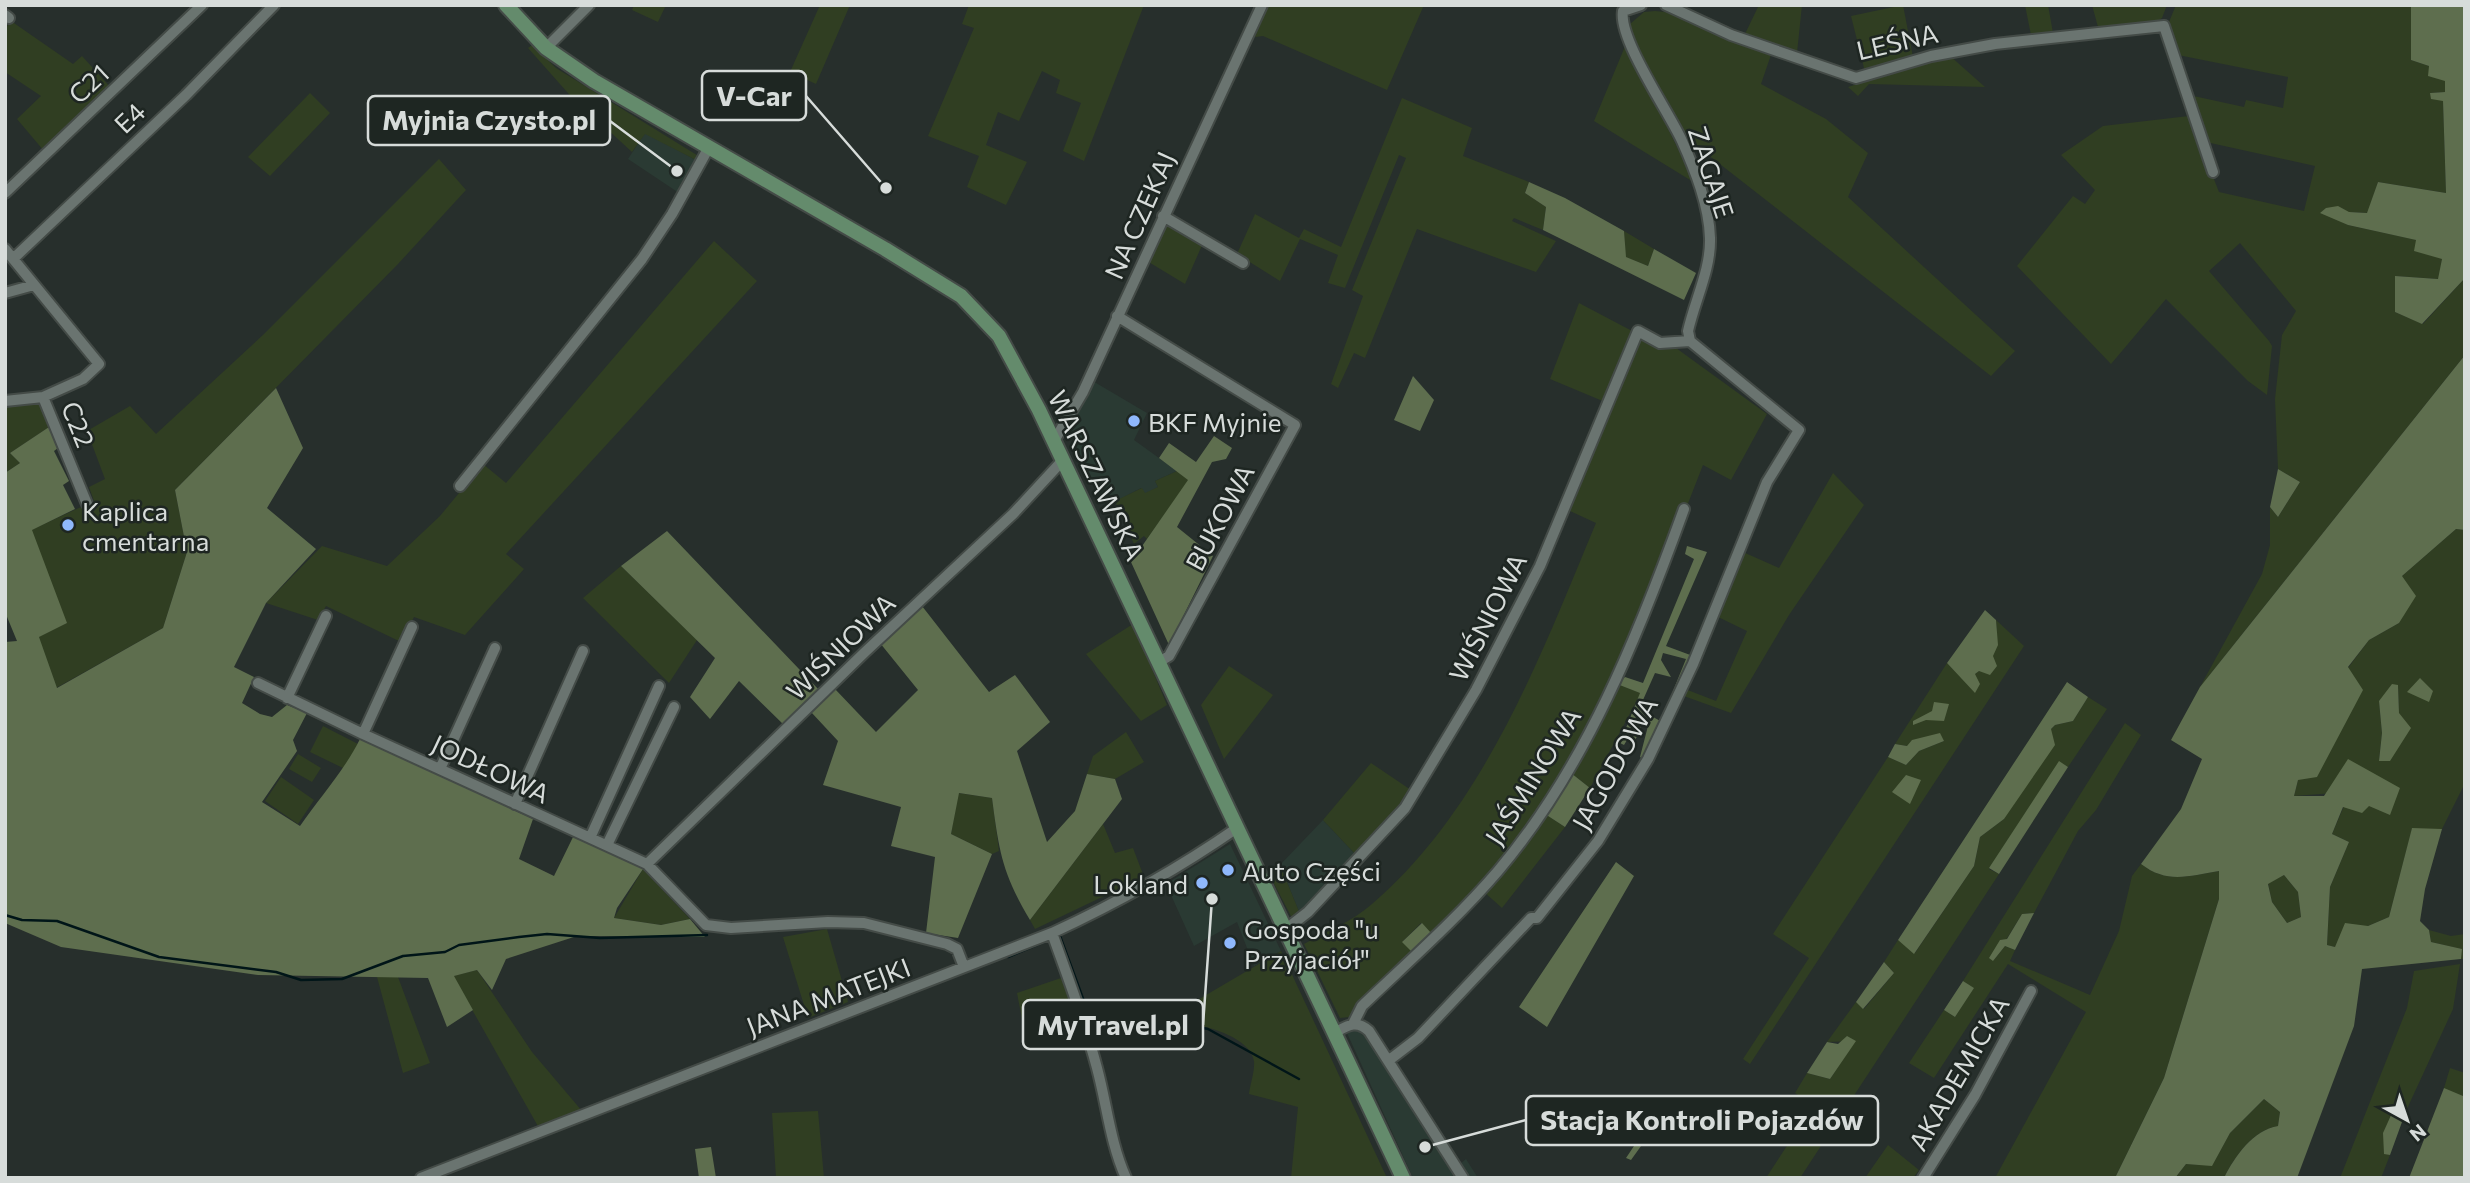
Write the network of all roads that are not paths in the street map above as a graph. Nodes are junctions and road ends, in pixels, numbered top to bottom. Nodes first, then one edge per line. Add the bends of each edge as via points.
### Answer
1 (202, 5) edge
2 (274, 5) edge
3 (506, 5) edge
4 (589, 5) edge
5 (1262, 5) edge
6 (1641, 5) edge
7 (1666, 5) edge
8 (1618, 8) edge
9 (546, 48) junction
10 (708, 149) junction
11 (2213, 172) dead end
12 (5, 193) edge
13 (1163, 216) junction
14 (5, 249) edge
15 (13, 258) junction
16 (1243, 263) dead end
17 (34, 285) junction
18 (5, 293) edge
19 (1117, 316) junction
20 (1690, 341) junction
21 (43, 397) junction
22 (5, 401) edge
23 (1054, 441) junction
24 (1063, 460) junction
25 (460, 486) dead end
26 (87, 504) dead end
27 (1684, 509) dead end
28 (326, 616) dead end
29 (412, 628) dead end
30 (495, 648) dead end
31 (583, 650) dead end
32 (1159, 662) junction
33 (258, 683) dead end
34 (659, 686) dead end
35 (287, 698) junction
36 (674, 706) dead end
37 (363, 734) junction
38 (440, 769) junction
39 (515, 804) junction
40 (1237, 828) junction
41 (590, 838) junction
42 (607, 845) junction
43 (647, 864) junction
44 (1285, 930) junction
45 (1052, 933) junction
46 (964, 967) junction
47 (2031, 991) dead end
48 (1353, 1024) junction
49 (1334, 1033) junction
50 (1388, 1061) junction
51 (421, 1178) edge
52 (1126, 1178) edge
53 (1403, 1178) edge
54 (1463, 1178) edge
55 (1923, 1178) edge

1 - 12 street, C21
2 - 15 street, E4 via 186,96
3 - 9 main road, WARSZAWSKA
4 - 9 street
5 - 13 street, NA CZEKAJ
6 - 8 street
7 - 11 street, LEŚNA via 1731,35 1856,78 1994,44 2164,26
8 - 20 street, ZAGAJE via 1625,33 1682,141 1706,211 1708,264 1688,331
9 - 10 main road, WARSZAWSKA
10 - 23 main road, WARSZAWSKA via 961,296 1005,346
10 - 25 street via 642,259
13 - 16 street
13 - 19 street, NA CZEKAJ
14 - 15 street
15 - 17 street
17 - 18 street
17 - 21 street via 99,364 83,379
19 - 23 street, NA CZEKAJ via 1073,412
19 - 32 street, BUKOWA via 1295,425 1169,656
20 - 44 street, WIŚNIOWA via 1660,342 1638,331 1540,566 1476,690 1405,808 1308,912
20 - 50 street, JAGODOWA via 1799,430 1767,482 1693,664 1648,759 1598,841 1537,918 1531,918 1418,1038
21 - 22 street, C22
21 - 26 street, C22
23 - 24 main road, WARSZAWSKA
24 - 32 main road, WARSZAWSKA
24 - 43 street, WIŚNIOWA
27 - 48 street, JAŚMINOWA via 1615,681 1554,794 1497,872 1362,1006
28 - 35 street
29 - 37 street
30 - 38 street
31 - 39 street
32 - 40 main road, WARSZAWSKA
33 - 35 street, JODŁOWA
34 - 41 street
35 - 37 street, JODŁOWA
36 - 42 street
37 - 38 street, JODŁOWA
38 - 39 street, JODŁOWA
39 - 41 street, JODŁOWA
40 - 44 main road, WARSZAWSKA
40 - 45 street, JANA MATEJKI via 1132,894
41 - 42 street, JODŁOWA
42 - 43 street, JODŁOWA
43 - 46 street, JODŁOWA via 706,925 864,923 947,944 957,949
44 - 49 main road, WARSZAWSKA
45 - 46 street, JANA MATEJKI
45 - 52 street via 1098,1069 1115,1154
46 - 51 street, JANA MATEJKI
47 - 55 street, AKADEMICKA via 1975,1095
48 - 49 street
48 - 50 street via 1369,1031
49 - 53 main road, WARSZAWSKA
50 - 54 street

